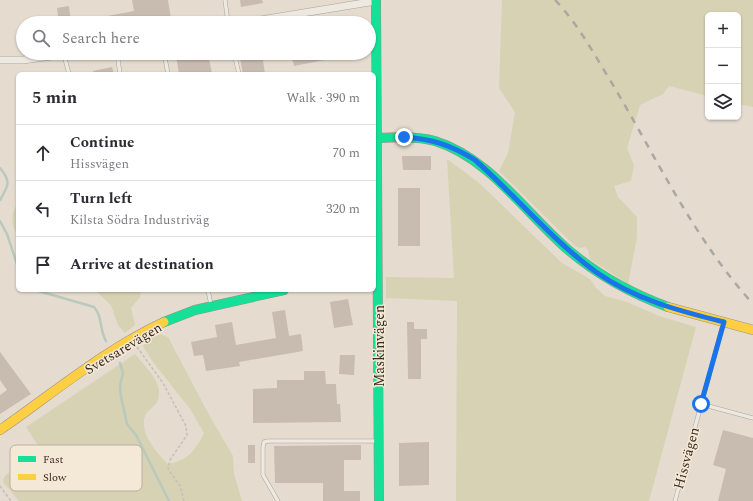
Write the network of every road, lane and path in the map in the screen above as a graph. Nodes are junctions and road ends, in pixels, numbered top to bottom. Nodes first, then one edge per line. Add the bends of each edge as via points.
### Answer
1 (224, 0) edge
2 (376, 1) edge
3 (227, 16) edge
4 (285, 16) edge
5 (0, 60) edge
6 (16, 60) edge
7 (65, 60) edge
8 (118, 60) edge
9 (165, 60) edge
10 (236, 60) edge
11 (68, 72) edge
12 (120, 72) edge
13 (168, 72) edge
14 (239, 72) edge
15 (377, 138) junction
16 (376, 206) edge
17 (376, 274) edge
18 (208, 292) edge
19 (273, 292) edge
20 (212, 306) junction
21 (724, 322) junction
22 (753, 330) edge
23 (132, 339) junction
24 (701, 404) junction
25 (753, 418) edge
26 (0, 430) edge
27 (379, 441) junction
28 (0, 486) edge
29 (11, 501) edge
30 (184, 501) edge
31 (278, 501) edge
32 (379, 501) edge
33 (675, 501) edge

1 - 3 lane
2 - 4 street
2 - 15 street, Maskinvägen
5 - 6 street
7 - 11 lane
8 - 12 lane
9 - 13 lane
10 - 14 lane
15 - 16 street, Maskinvägen
15 - 21 street via 404,137 433,141 461,151 492,175 566,247 597,273 647,299
16 - 17 street, Maskinvägen
17 - 27 street, Maskinvägen
18 - 20 lane
19 - 20 street, Svetsarevägen
20 - 23 street, Svetsarevägen via 176,317
21 - 22 street
21 - 24 lane, Hissvägen
23 - 26 street, Svetsarevägen
23 - 30 path via 163,383 186,426 187,434 170,460 168,469 180,486
24 - 25 lane
24 - 33 lane, Hissvägen
27 - 31 lane via 264,442 263,475
27 - 32 street, Maskinvägen
28 - 29 path

